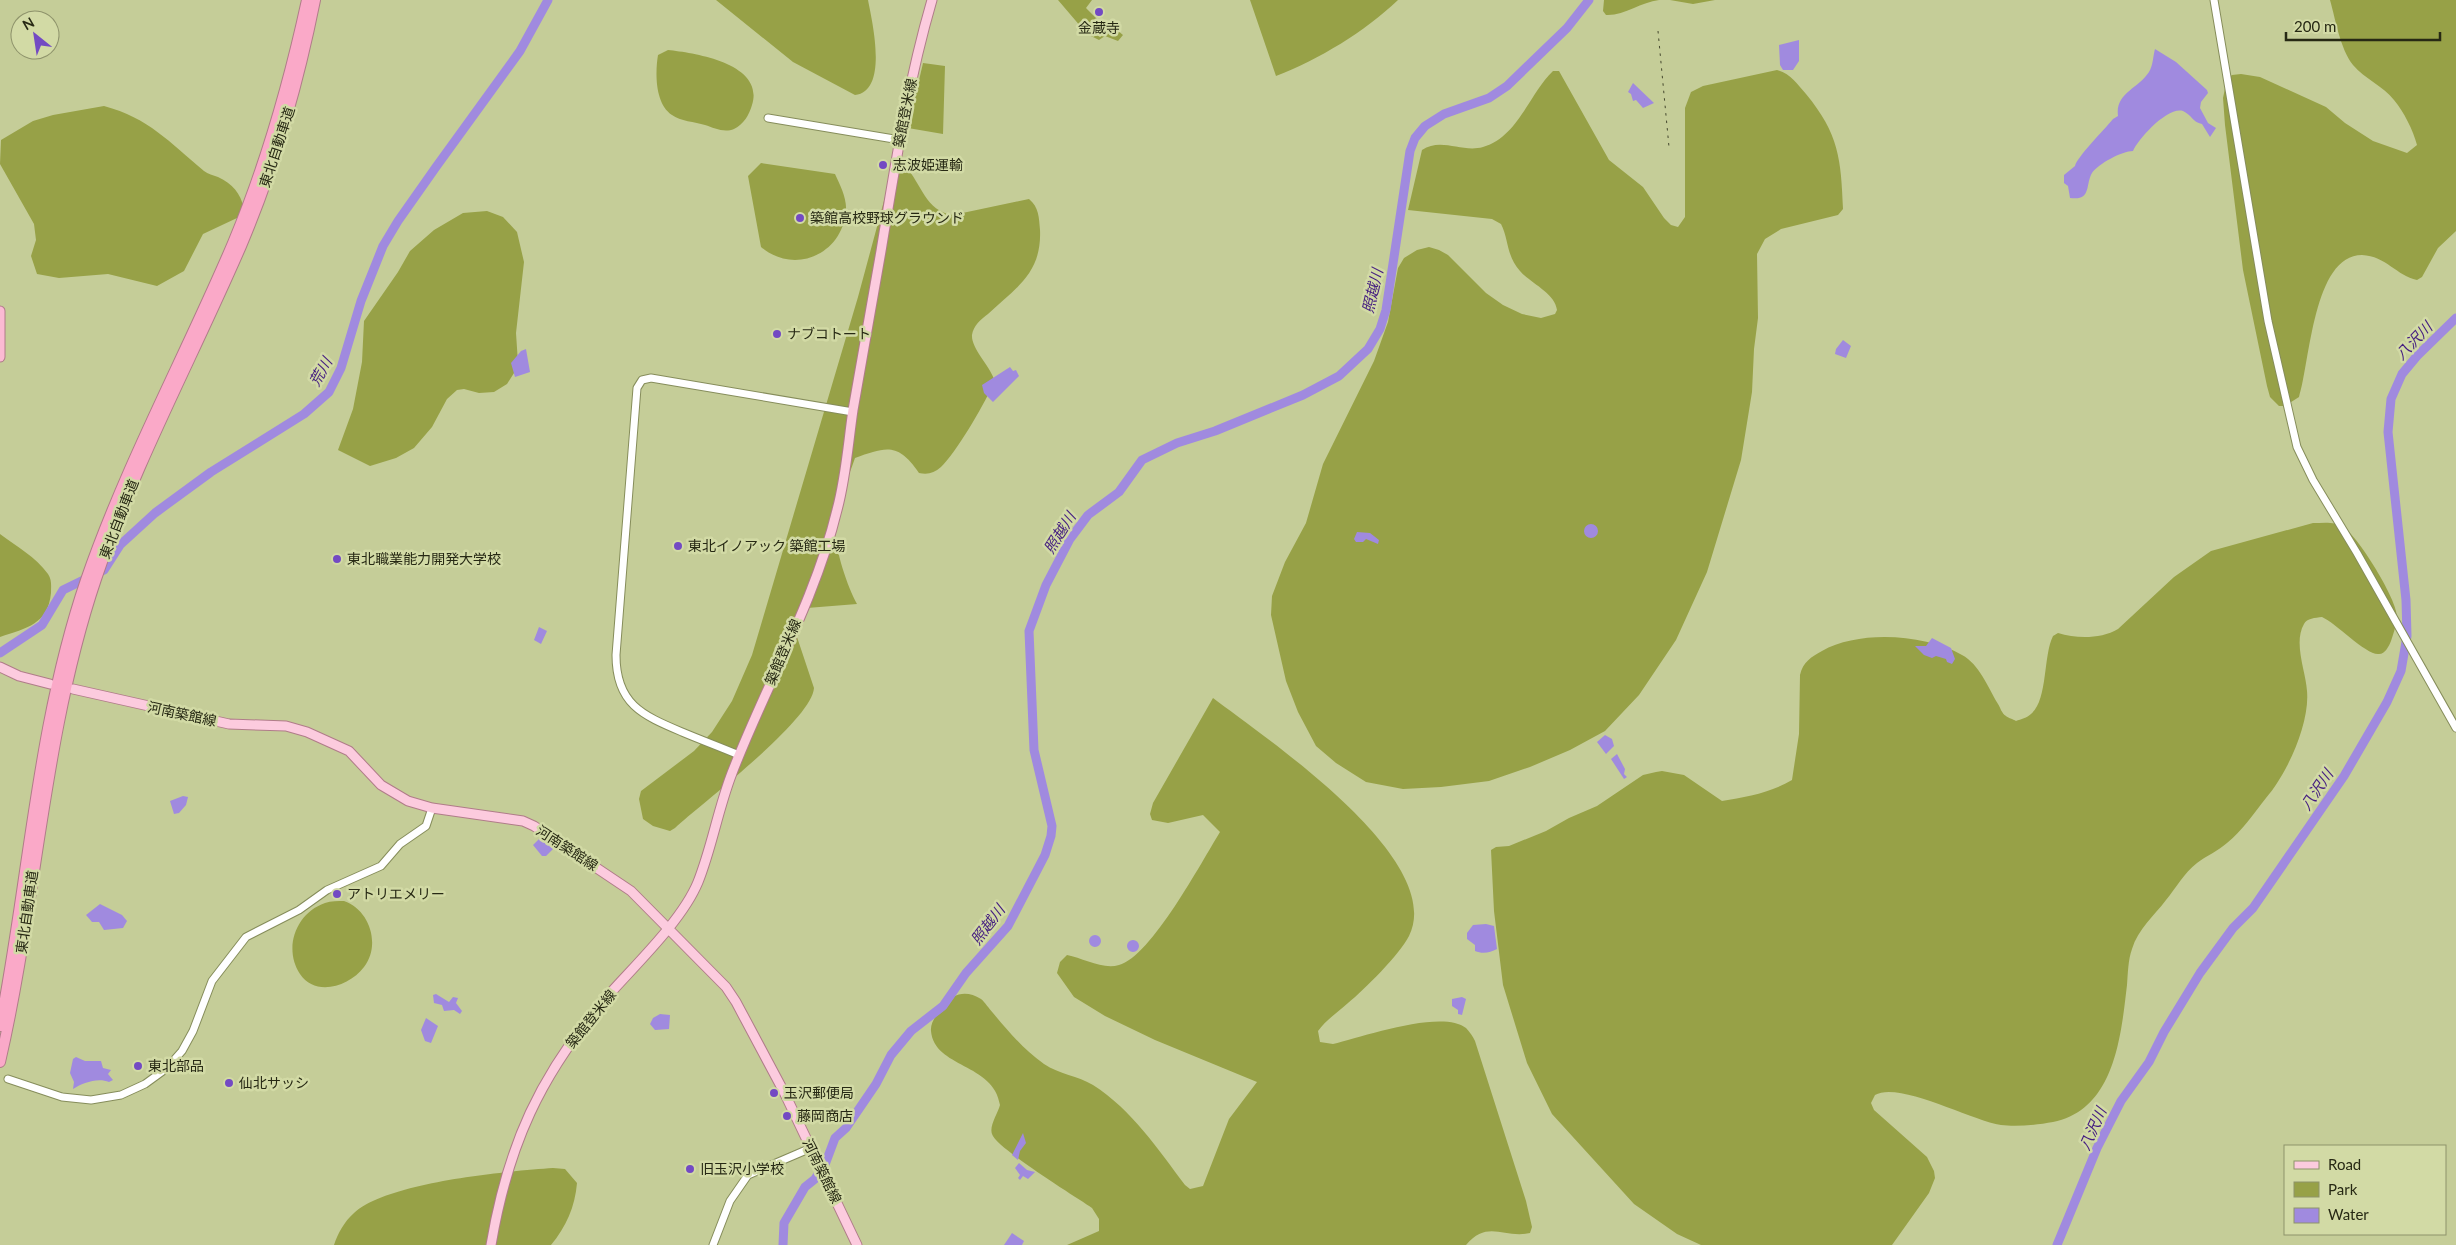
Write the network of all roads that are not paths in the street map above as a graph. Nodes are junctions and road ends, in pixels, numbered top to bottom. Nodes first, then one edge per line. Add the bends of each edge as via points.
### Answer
1 (307, 0) edge
2 (315, 0) edge
3 (932, 0) edge
4 (2214, 0) edge
5 (768, 118) dead end
6 (900, 140) junction
7 (0, 310) edge
8 (0, 357) edge
9 (853, 412) junction
10 (0, 667) edge
11 (50, 684) dead end
12 (73, 689) dead end
13 (2456, 728) edge
14 (739, 755) junction
15 (432, 808) junction
16 (667, 928) junction
17 (0, 1026) edge
18 (0, 1062) edge
19 (8, 1080) dead end
20 (813, 1152) junction
21 (491, 1245) edge
22 (713, 1245) edge
23 (857, 1245) edge

1 - 17 highway, 東北自動車道 via 284,100 251,198 123,484 80,600 46,736
2 - 18 highway, 東北自動車道 via 292,101 259,201 131,486 91,596 55,738 16,987
3 - 6 main road, 築館登米線 via 918,47
4 - 13 street via 2274,356 2297,447
5 - 6 street
6 - 9 main road, 築館登米線
7 - 8 highway
9 - 14 main road, 築館登米線 via 846,468 828,542
9 - 14 street via 651,378 642,380 637,388 616,655 620,685 627,699 648,717
10 - 11 main road
12 - 15 main road, 河南築館線 via 229,724 286,726 307,732 349,751 394,794
14 - 16 main road, 築館登米線 via 696,886
15 - 16 main road, 河南築館線 via 523,821 534,826 631,891
15 - 19 street via 426,826 400,844 381,866 327,890 299,910 246,937 212,981 182,1051 167,1068 145,1084 121,1096 92,1100 62,1097
16 - 20 main road, 河南築館線 via 726,987 736,1002
16 - 21 main road, 築館登米線 via 565,1050 532,1106 516,1142
20 - 22 street via 748,1175 730,1202
20 - 23 main road, 河南築館線

